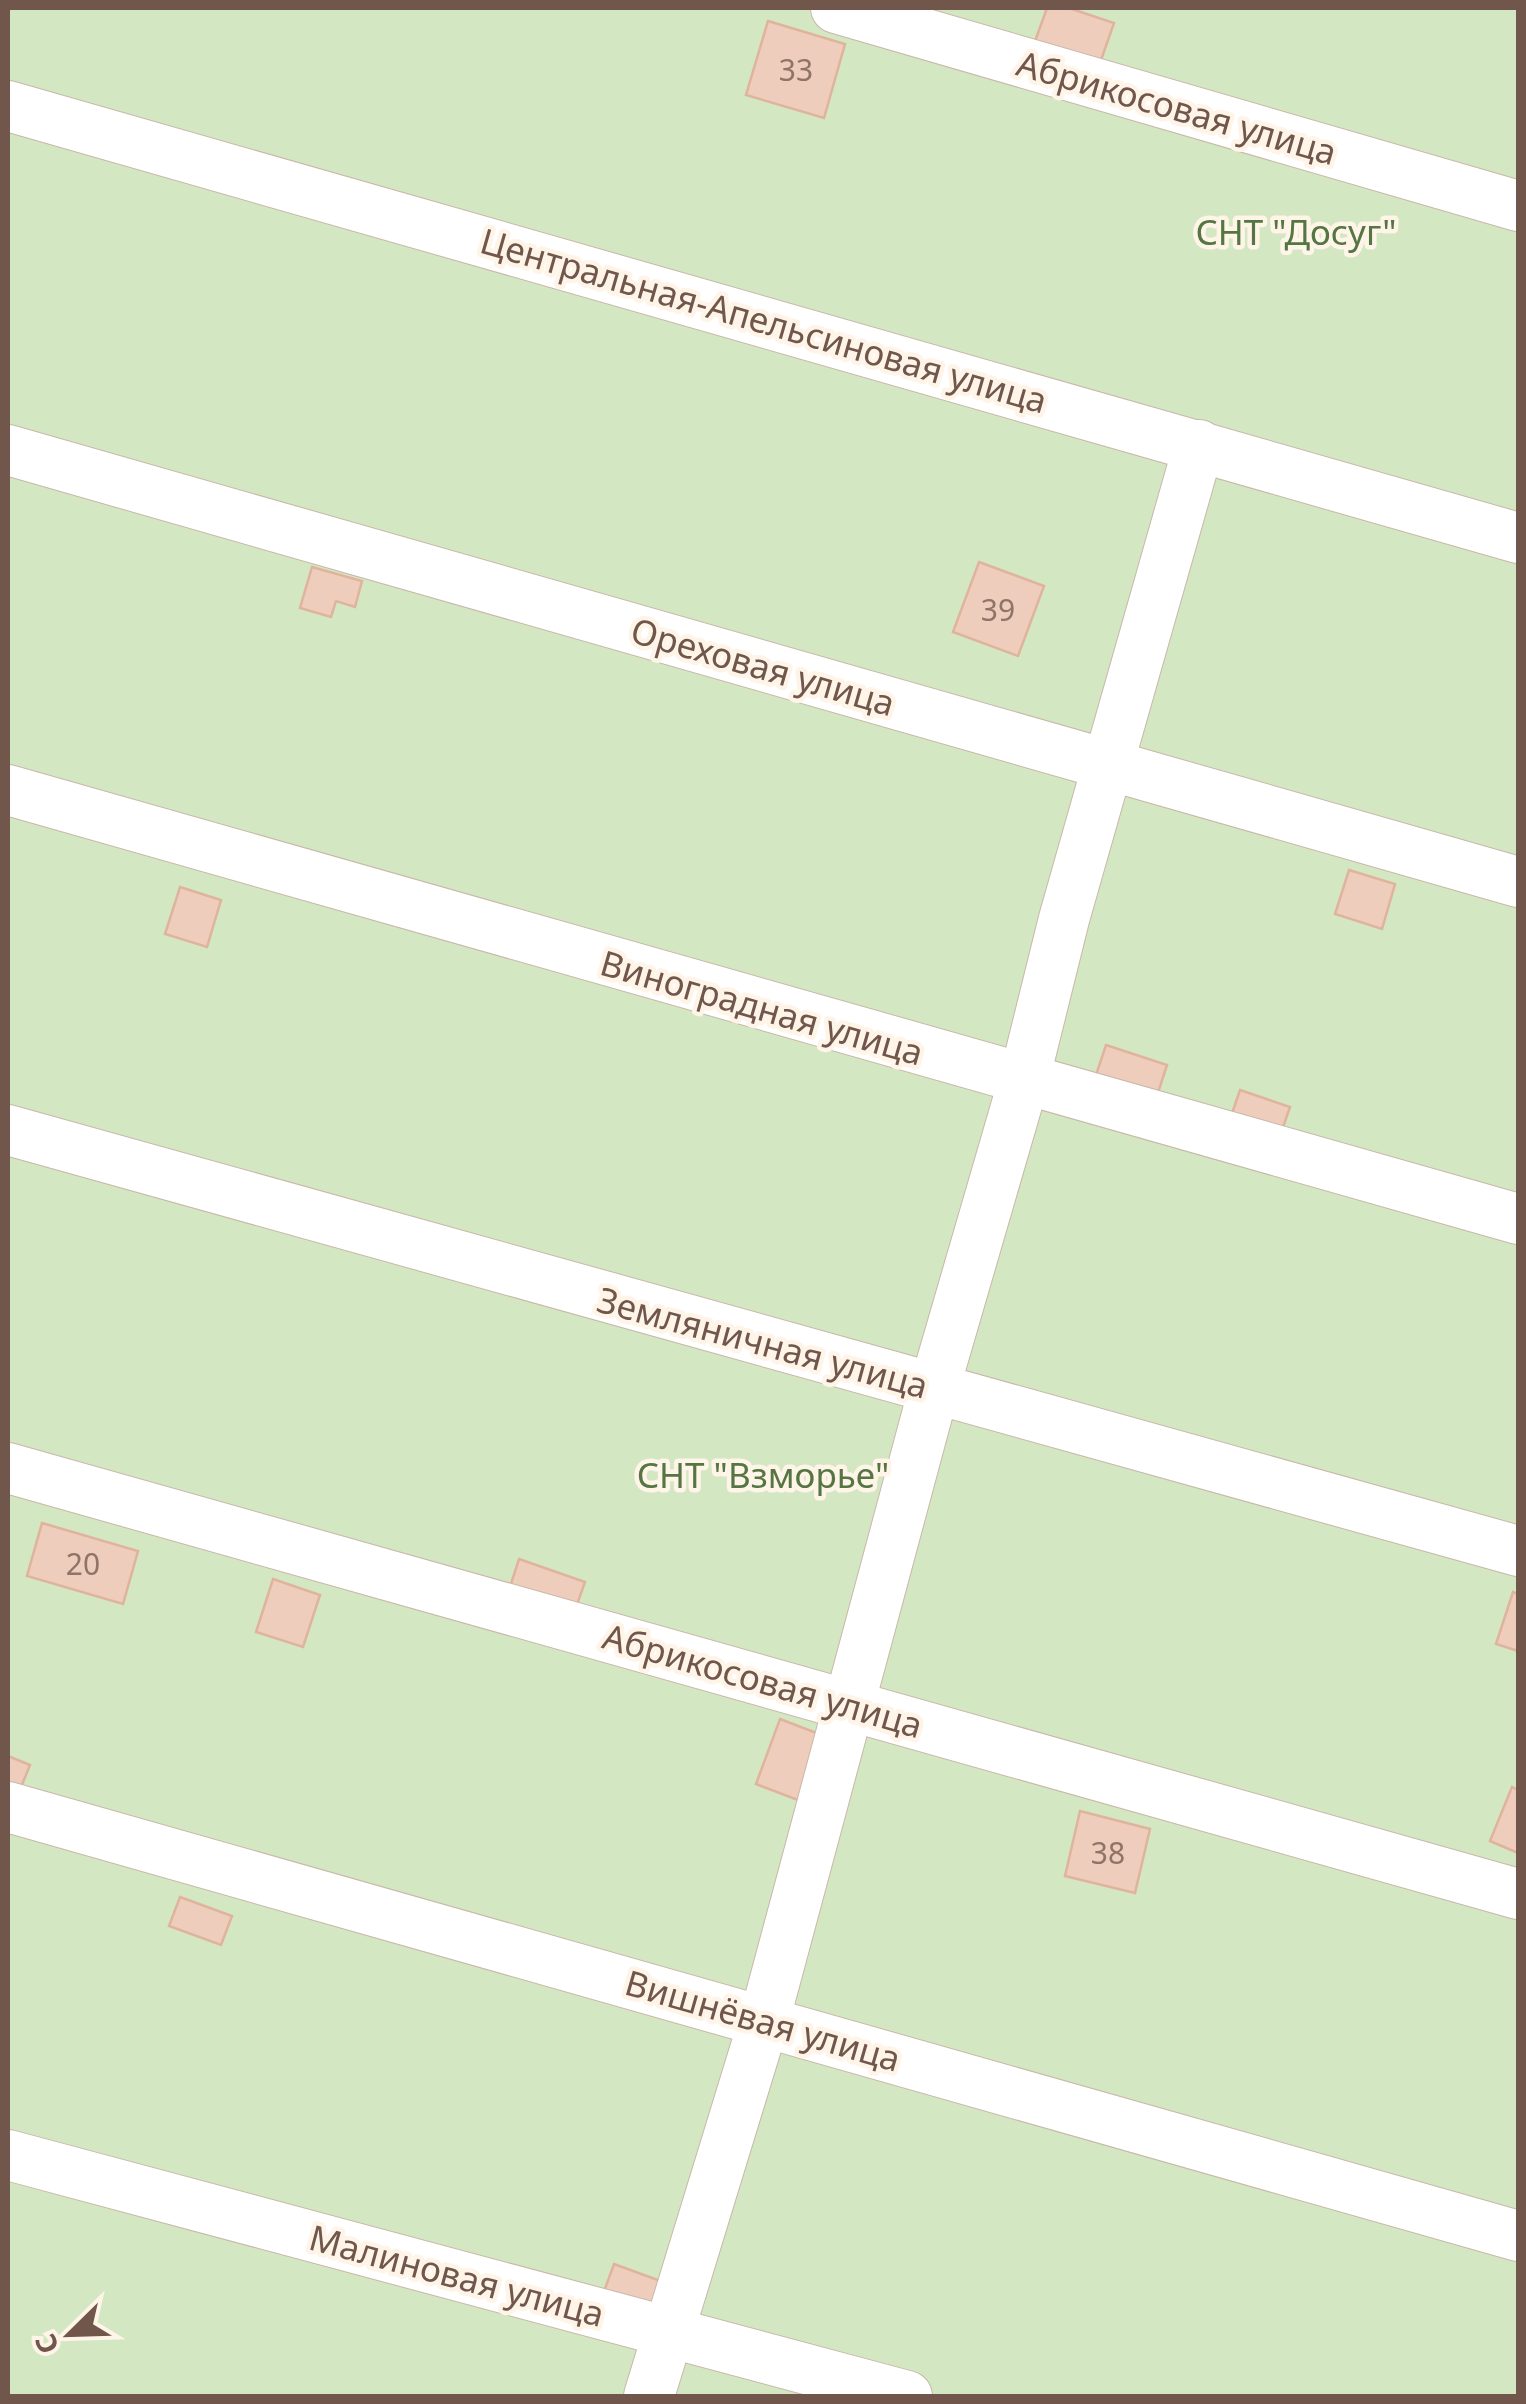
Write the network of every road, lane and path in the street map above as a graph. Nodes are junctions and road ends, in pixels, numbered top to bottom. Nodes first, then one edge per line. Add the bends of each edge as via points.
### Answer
1 (836, 8) edge
2 (8, 106) edge
3 (1518, 206) edge
4 (1199, 445) junction
5 (8, 450) edge
6 (1518, 538) edge
7 (1108, 765) junction
8 (8, 790) edge
9 (1518, 882) edge
10 (1024, 1080) junction
11 (8, 1130) edge
12 (1518, 1220) edge
13 (934, 1389) junction
14 (8, 1468) edge
15 (1518, 1551) edge
16 (850, 1705) junction
17 (8, 1807) edge
18 (1518, 1894) edge
19 (764, 2020) junction
20 (8, 2155) edge
21 (1518, 2236) edge
22 (669, 2332) junction
23 (650, 2396) edge
24 (907, 2396) edge

1 - 3 lane, Абрикосовая улица
2 - 4 lane, Центральная-Апельсиновая улица
4 - 6 lane, Центральная-Апельсиновая улица
4 - 7 lane
5 - 7 lane, Ореховая улица
7 - 9 lane, Ореховая улица
7 - 10 lane
8 - 10 lane, Виноградная улица
10 - 12 lane, Виноградная улица
10 - 13 lane
11 - 13 lane, Земляничная улица
13 - 15 lane, Земляничная улица
13 - 16 lane
14 - 16 lane, Абрикосовая улица
16 - 18 lane, Абрикосовая улица
16 - 19 lane
17 - 19 lane, Вишнёвая улица
19 - 21 lane, Вишнёвая улица
19 - 22 lane
20 - 22 lane, Малиновая улица
22 - 23 lane
22 - 24 lane, Малиновая улица

